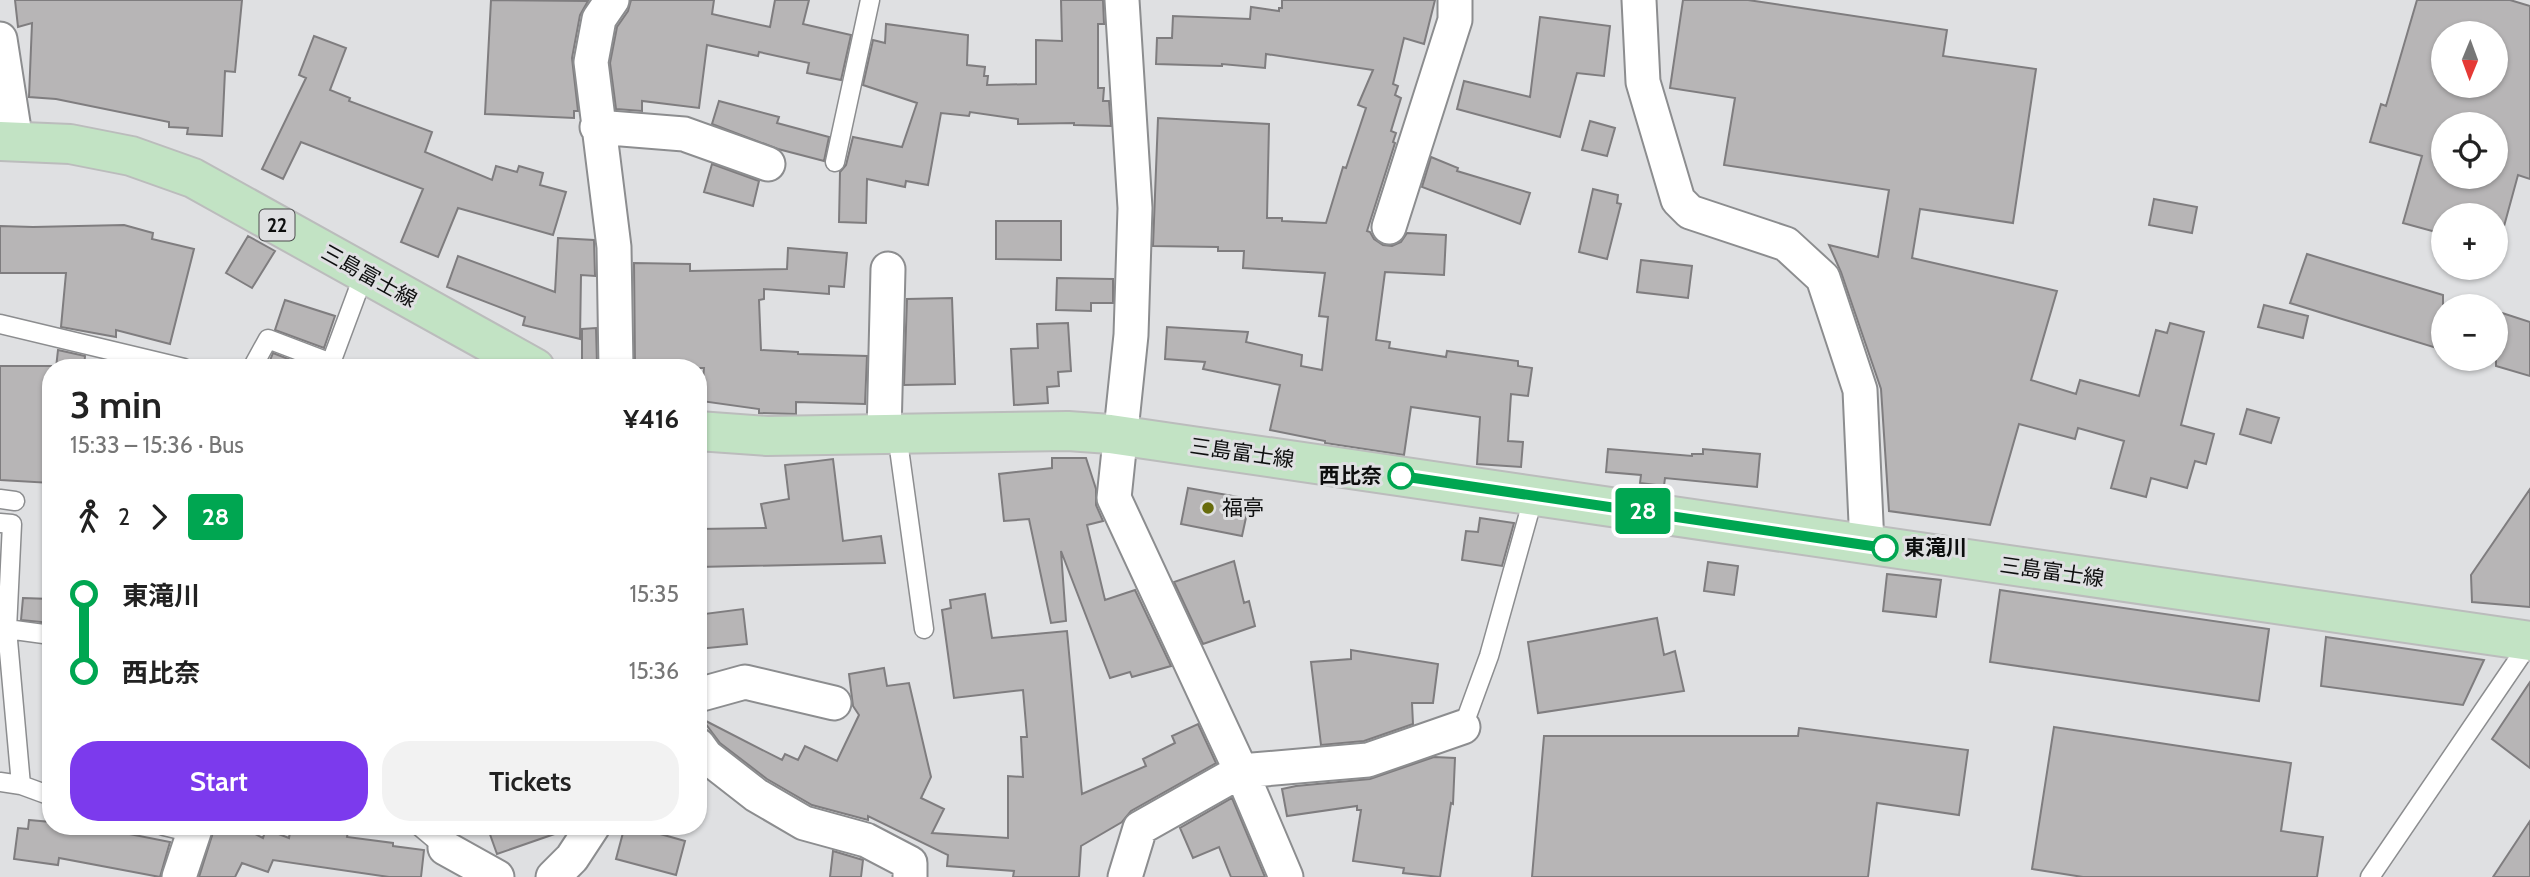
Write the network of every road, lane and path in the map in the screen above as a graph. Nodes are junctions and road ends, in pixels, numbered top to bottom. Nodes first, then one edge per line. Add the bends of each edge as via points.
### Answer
1 (612, 0) edge
2 (870, 0) edge
3 (1122, 0) edge
4 (1455, 0) edge
5 (1639, 0) edge
6 (0, 39) edge
7 (597, 127) junction
8 (8, 142) edge
9 (835, 162) dead end
10 (768, 164) dead end
11 (1389, 228) dead end
12 (888, 269) dead end
13 (364, 274) junction
14 (0, 324) edge
15 (146, 359) edge
16 (257, 359) edge
17 (316, 359) edge
18 (332, 359) edge
19 (519, 359) edge
20 (616, 359) edge
21 (707, 431) edge
22 (890, 434) junction
23 (1119, 436) junction
24 (1534, 495) junction
25 (0, 523) edge
26 (1867, 545) junction
27 (7, 629) junction
28 (924, 629) dead end
29 (42, 634) edge
30 (2530, 641) edge
31 (707, 693) edge
32 (834, 703) dead end
33 (1463, 727) joint
34 (707, 757) edge
35 (1241, 771) junction
36 (0, 782) edge
37 (21, 785) junction
38 (42, 793) edge
39 (183, 835) edge
40 (430, 835) edge
41 (587, 835) edge
42 (445, 848) joint
43 (179, 877) edge
44 (497, 877) edge
45 (553, 877) edge
46 (910, 877) edge
47 (1125, 877) edge
48 (1286, 877) edge
49 (2370, 877) edge

1 - 7 street via 599,19 591,62
2 - 9 lane
3 - 23 street via 1135,208 1130,335
4 - 11 street via 1455,20
5 - 26 street via 1643,82 1678,200 1690,212 1786,244 1823,278 1860,390
6 - 8 street
7 - 10 street via 684,134
7 - 20 street via 614,247
8 - 13 main road, 三島富士線 / 22 via 70,144 131,156 193,178
12 - 22 street
13 - 18 lane
13 - 19 main road, 三島富士線 / 22
14 - 15 lane
16 - 17 lane via 268,339
21 - 22 main road, 三島富士線 via 767,436
22 - 23 main road, 三島富士線 via 1068,431
22 - 28 lane
23 - 24 main road, 三島富士線
23 - 35 street via 1114,498
24 - 26 main road, 三島富士線
24 - 33 lane via 1489,656
25 - 27 lane via 12,524
26 - 30 main road, 三島富士線
27 - 29 lane
27 - 37 lane
30 - 49 lane
31 - 32 street via 745,682
33 - 35 street via 1368,760
34 - 46 street via 756,795 804,822 866,840 910,863
35 - 47 street via 1140,828
35 - 48 street
36 - 37 lane
37 - 38 lane
39 - 43 street
40 - 42 lane
41 - 45 street
42 - 44 street

